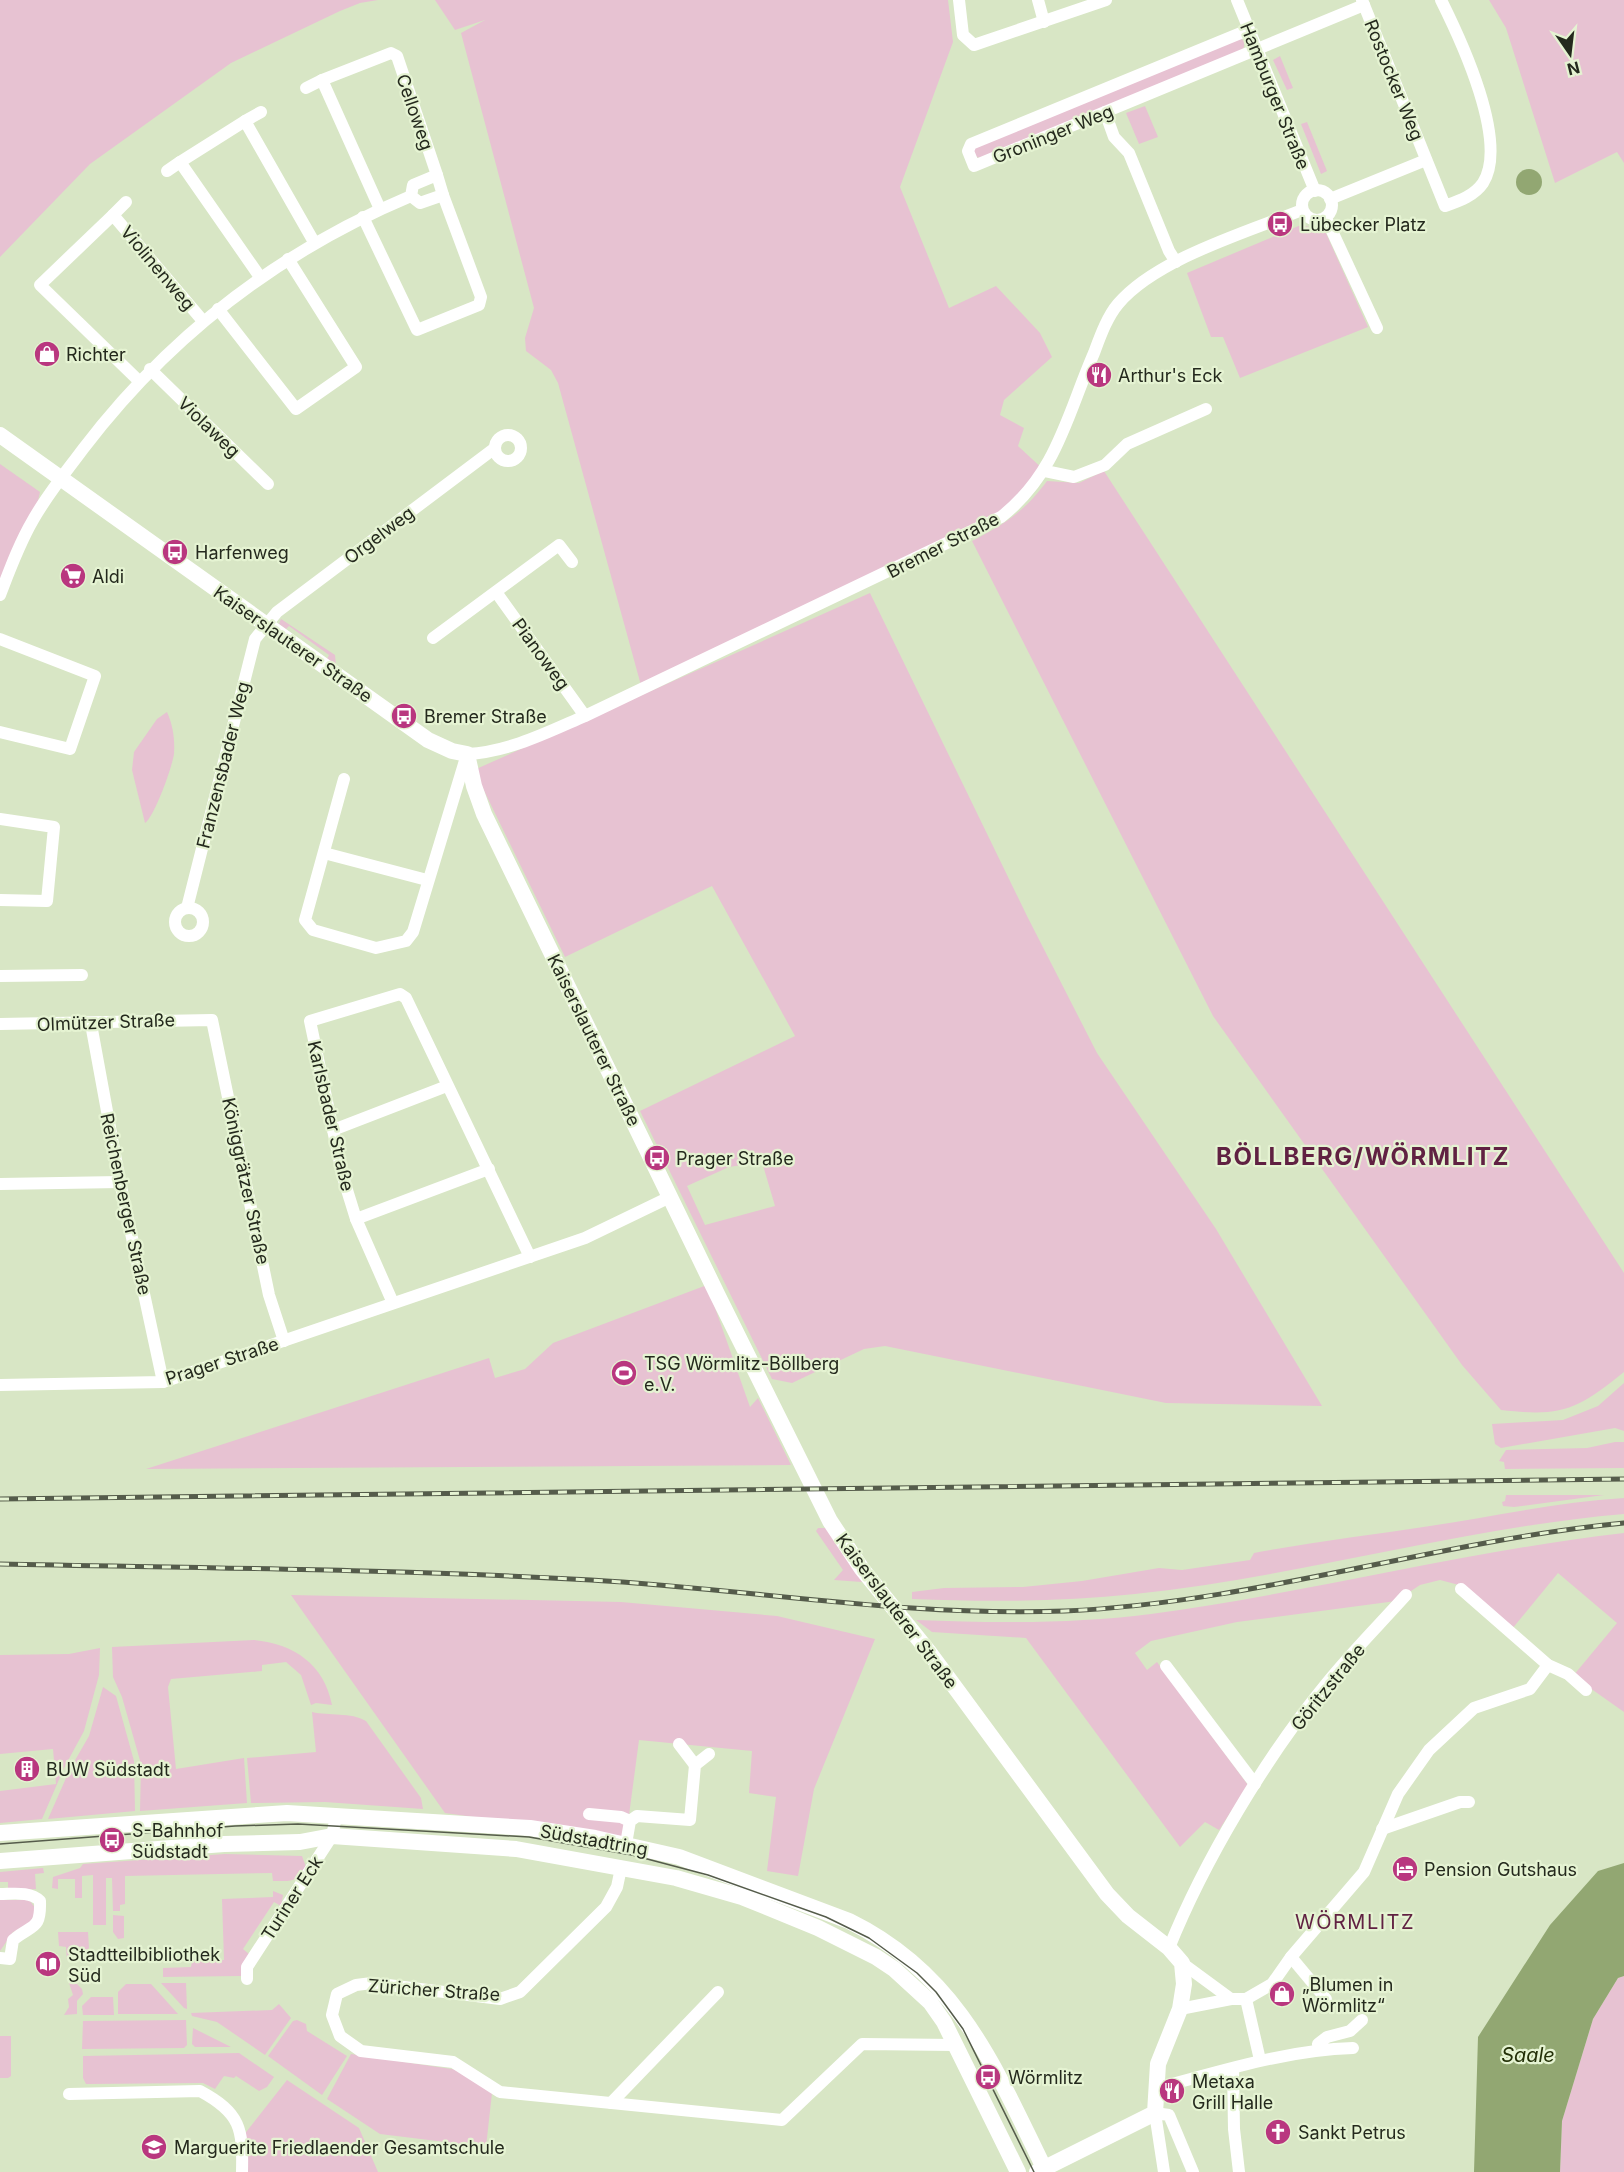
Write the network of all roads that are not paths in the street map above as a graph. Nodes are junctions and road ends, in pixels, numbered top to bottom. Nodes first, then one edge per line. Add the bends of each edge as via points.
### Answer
1 (959, 0) edge
2 (1038, 0) edge
3 (1106, 0) edge
4 (1236, 0) edge
5 (1441, 0) edge
6 (1363, 2) edge
7 (1044, 22) junction
8 (1248, 30) junction
9 (1256, 50) junction
10 (322, 80) junction
11 (306, 88) dead end
12 (261, 112) dead end
13 (1105, 112) junction
14 (245, 121) junction
15 (1426, 160) junction
16 (180, 162) junction
17 (167, 171) dead end
18 (437, 175) junction
19 (1315, 191) junction
20 (443, 195) junction
21 (411, 196) junction
22 (1330, 199) junction
23 (126, 202) dead end
24 (380, 209) junction
25 (1302, 210) junction
26 (112, 215) junction
27 (363, 217) junction
28 (1326, 218) junction
29 (314, 242) junction
30 (288, 259) junction
31 (1176, 262) junction
32 (260, 277) junction
33 (218, 309) junction
34 (203, 321) junction
35 (1377, 328) dead end
36 (150, 369) junction
37 (140, 381) junction
38 (1206, 409) dead end
39 (0, 435) edge
40 (495, 448) dead end
41 (1045, 471) junction
42 (61, 479) junction
43 (268, 484) dead end
44 (572, 562) dead end
45 (496, 592) junction
46 (0, 595) edge
47 (266, 625) junction
48 (433, 638) dead end
49 (0, 639) edge
50 (585, 716) junction
51 (0, 732) edge
52 (467, 754) junction
53 (344, 779) dead end
54 (0, 819) edge
55 (324, 853) junction
56 (428, 880) junction
57 (0, 900) edge
58 (187, 908) dead end
59 (0, 975) edge
60 (82, 975) dead end
61 (212, 1020) joint
62 (0, 1024) edge
63 (91, 1024) junction
64 (447, 1086) junction
65 (333, 1130) junction
66 (489, 1169) junction
67 (120, 1182) junction
68 (0, 1184) edge
69 (670, 1197) junction
70 (356, 1219) junction
71 (530, 1257) junction
72 (393, 1303) junction
73 (284, 1341) junction
74 (163, 1382) junction
75 (0, 1385) edge
76 (1461, 1590) dead end
77 (1406, 1595) dead end
78 (1548, 1665) junction
79 (1166, 1666) dead end
80 (1586, 1690) dead end
81 (680, 1744) dead end
82 (709, 1754) dead end
83 (695, 1765) junction
84 (1255, 1784) junction
85 (1469, 1802) dead end
86 (589, 1814) dead end
87 (336, 1817) junction
88 (630, 1821) junction
89 (1382, 1829) junction
90 (0, 1833) edge
91 (332, 1836) junction
92 (626, 1844) junction
93 (0, 1861) edge
94 (621, 1868) junction
95 (0, 1894) edge
96 (1168, 1948) junction
97 (1291, 1957) junction
98 (0, 1958) edge
99 (1182, 1963) junction
100 (247, 1979) dead end
101 (718, 1992) dead end
102 (1231, 1999) junction
103 (1246, 1999) junction
104 (1326, 2000) dead end
105 (1180, 2009) junction
106 (1362, 2020) dead end
107 (955, 2045) junction
108 (1353, 2048) dead end
109 (1320, 2049) junction
110 (1260, 2060) junction
111 (1233, 2068) junction
112 (1157, 2088) junction
113 (69, 2094) dead end
114 (611, 2103) junction
115 (1155, 2113) junction
116 (1042, 2171) edge
117 (242, 2172) edge
118 (1018, 2172) edge
119 (1164, 2172) edge
120 (1193, 2172) edge
121 (1239, 2172) edge

1 - 7 street via 963,35 974,45
2 - 7 street
3 - 7 street
4 - 8 street, Hamburger Straße
5 - 15 street, Rostocker Weg via 1470,66 1490,135 1491,162 1483,183 1469,197 1445,206
6 - 9 street, Groninger Weg
6 - 15 street, Rostocker Weg
8 - 9 street, Hamburger Straße
8 - 13 street, Groninger Weg via 971,144 968,151 974,166
9 - 13 street, Groninger Weg
9 - 19 street, Hamburger Straße
10 - 11 street, Celloweg
10 - 18 street, Celloweg via 391,53 397,56
10 - 24 street
12 - 14 street
13 - 31 street via 1114,137 1129,153
14 - 16 street
14 - 29 street
15 - 22 street, Rostocker Weg
16 - 17 street
16 - 32 street
18 - 20 street
18 - 21 street via 413,185
19 - 22 street
19 - 25 street via 1303,200
20 - 21 street via 420,203
20 - 27 street via 481,297 479,304 417,330
21 - 24 street
22 - 28 street
23 - 26 street, Violinenweg
24 - 27 street
25 - 28 street via 1315,220
25 - 31 street, Bremer Straße
26 - 34 street, Violinenweg
26 - 37 street, Violinenweg via 40,285
27 - 29 street
28 - 35 street
29 - 30 street
30 - 32 street
30 - 33 street via 356,366 296,409
31 - 41 street, Bremer Straße via 1148,276 1115,306
32 - 33 street
33 - 34 street
34 - 36 street
36 - 37 street
36 - 43 street, Violaweg
37 - 42 street
38 - 41 street via 1126,444 1105,465 1074,477
39 - 42 street, Kaiserslauterer Straße
40 - 47 street, Orgelweg via 277,612
41 - 50 street, Bremer Straße via 1024,499 1001,517
42 - 46 street via 34,518
42 - 47 street, Kaiserslauterer Straße
44 - 45 street via 559,545
45 - 48 street
45 - 50 street, Pianoweg
47 - 52 street, Kaiserslauterer Straße via 428,740 452,752
47 - 58 street, Franzensbader Weg via 255,639
49 - 51 street via 95,676 70,749
50 - 52 street, Bremer Straße via 498,750
52 - 56 street
52 - 69 street, Kaiserslauterer Straße via 484,814
53 - 55 street
54 - 57 street via 54,827 47,901
55 - 56 street
55 - 56 street via 305,920 313,930 376,948 406,941 413,932
59 - 60 street
61 - 63 street, Olmützer Straße
61 - 73 street, Königgrätzer Straße via 269,1294
62 - 63 street, Olmützer Straße
63 - 67 street, Reichenberger Straße
64 - 65 street
64 - 65 street, Karlsbader Straße via 406,999 400,994 310,1021
64 - 66 street, Karlsbader Straße
65 - 70 street, Karlsbader Straße
66 - 70 street
66 - 71 street, Karlsbader Straße
67 - 68 street
67 - 74 street, Reichenberger Straße
69 - 71 street, Prager Straße via 585,1238
69 - 96 street, Kaiserslauterer Straße via 829,1518 862,1569 930,1652 1079,1857 1121,1909
70 - 72 street, Karlsbader Straße
71 - 72 street, Prager Straße
72 - 73 street, Prager Straße
73 - 74 street, Prager Straße
74 - 75 street, Prager Straße
76 - 78 street
77 - 84 street, Göritzstraße via 1325,1685
78 - 80 street via 1568,1674
78 - 89 street via 1530,1689 1474,1708 1429,1750 1398,1794
79 - 84 street
81 - 83 street
82 - 83 street
83 - 88 street via 690,1820 642,1815
84 - 96 street, Göritzstraße via 1184,1910
85 - 89 street
86 - 88 street
87 - 90 street, Südstadtring via 249,1814
87 - 91 street, Turiner Eck
87 - 92 street, Südstadtring via 530,1828
88 - 92 street
89 - 97 street via 1364,1872
91 - 93 street, Südstadtring via 300,1842
91 - 94 street, Südstadtring via 516,1850
91 - 100 street, Turiner Eck via 247,1967
92 - 116 street, Südstadtring via 679,1857 798,1900 870,1931 914,1962 947,1995 969,2027 1000,2078
94 - 107 street, Südstadtring via 676,1878 742,1897 852,1944 894,1968 930,2002
94 - 114 street, Züricher Straße via 617,1887 606,1907 520,1992 500,1999 364,1984 337,1994 332,2015 340,2036 361,2051 453,2062 500,2092
95 - 98 street via 36,1897 40,1901 40,1919 13,1941 10,1959
96 - 99 street, Kaiserslauterer Straße
97 - 103 street via 1272,1984
97 - 104 street
99 - 102 street
99 - 105 street
101 - 114 street
102 - 103 street
102 - 105 street
103 - 110 street
105 - 112 street via 1158,2064
106 - 109 street via 1350,2031 1322,2039
107 - 114 street, Züricher Straße via 862,2044 782,2120
107 - 118 street, Südstadtring
108 - 109 street
109 - 110 street
110 - 111 street
111 - 112 street
111 - 121 street
112 - 115 street
113 - 117 street via 200,2091 236,2119 243,2136
115 - 116 street
115 - 119 street
115 - 120 street via 1169,2115

